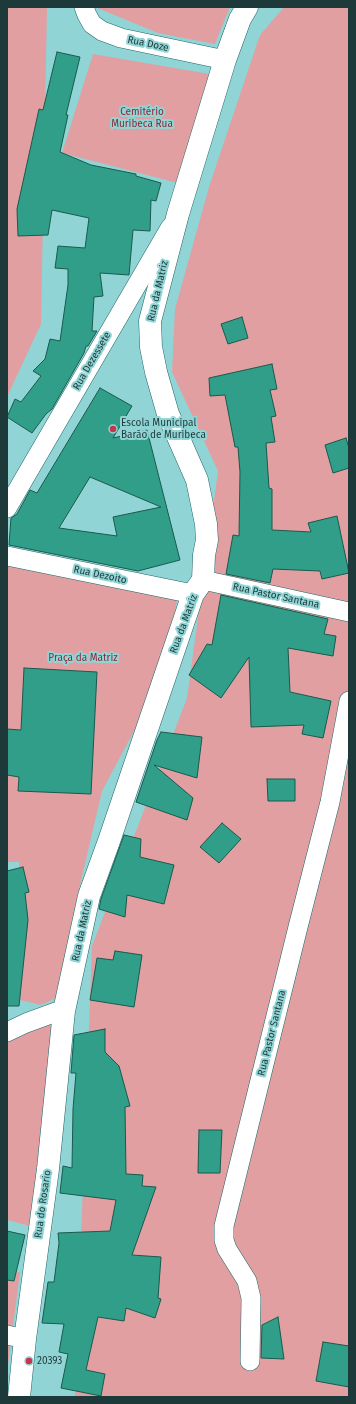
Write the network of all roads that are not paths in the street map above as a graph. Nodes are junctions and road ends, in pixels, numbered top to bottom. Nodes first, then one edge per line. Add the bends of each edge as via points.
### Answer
1 (84, 7) edge
2 (247, 7) edge
3 (225, 60) junction
4 (178, 214) junction
5 (7, 508) edge
6 (7, 556) edge
7 (198, 587) junction
8 (349, 612) edge
9 (349, 701) edge
10 (64, 1011) junction
11 (7, 1032) edge
12 (16, 1337) edge
13 (250, 1361) dead end
14 (19, 1397) edge

1 - 3 street, Rua Doze via 92,24 121,38
2 - 3 street, Rua da Matriz
3 - 4 street, Rua da Matriz
4 - 5 street, Rua Dezessete
4 - 7 street, Rua da Matriz via 150,321 151,347 168,414 197,480 206,524 206,540
6 - 7 street, Rua Dezoito
7 - 8 street, Rua Pastor Santana
7 - 10 street, Rua da Matriz via 89,896
9 - 13 street, Rua Pastor Santana via 330,802 224,1226 227,1249 247,1281 251,1298
10 - 11 street via 26,1022
10 - 12 street, Rua do Rosario via 48,1169
12 - 14 street, Rua do Rosario

